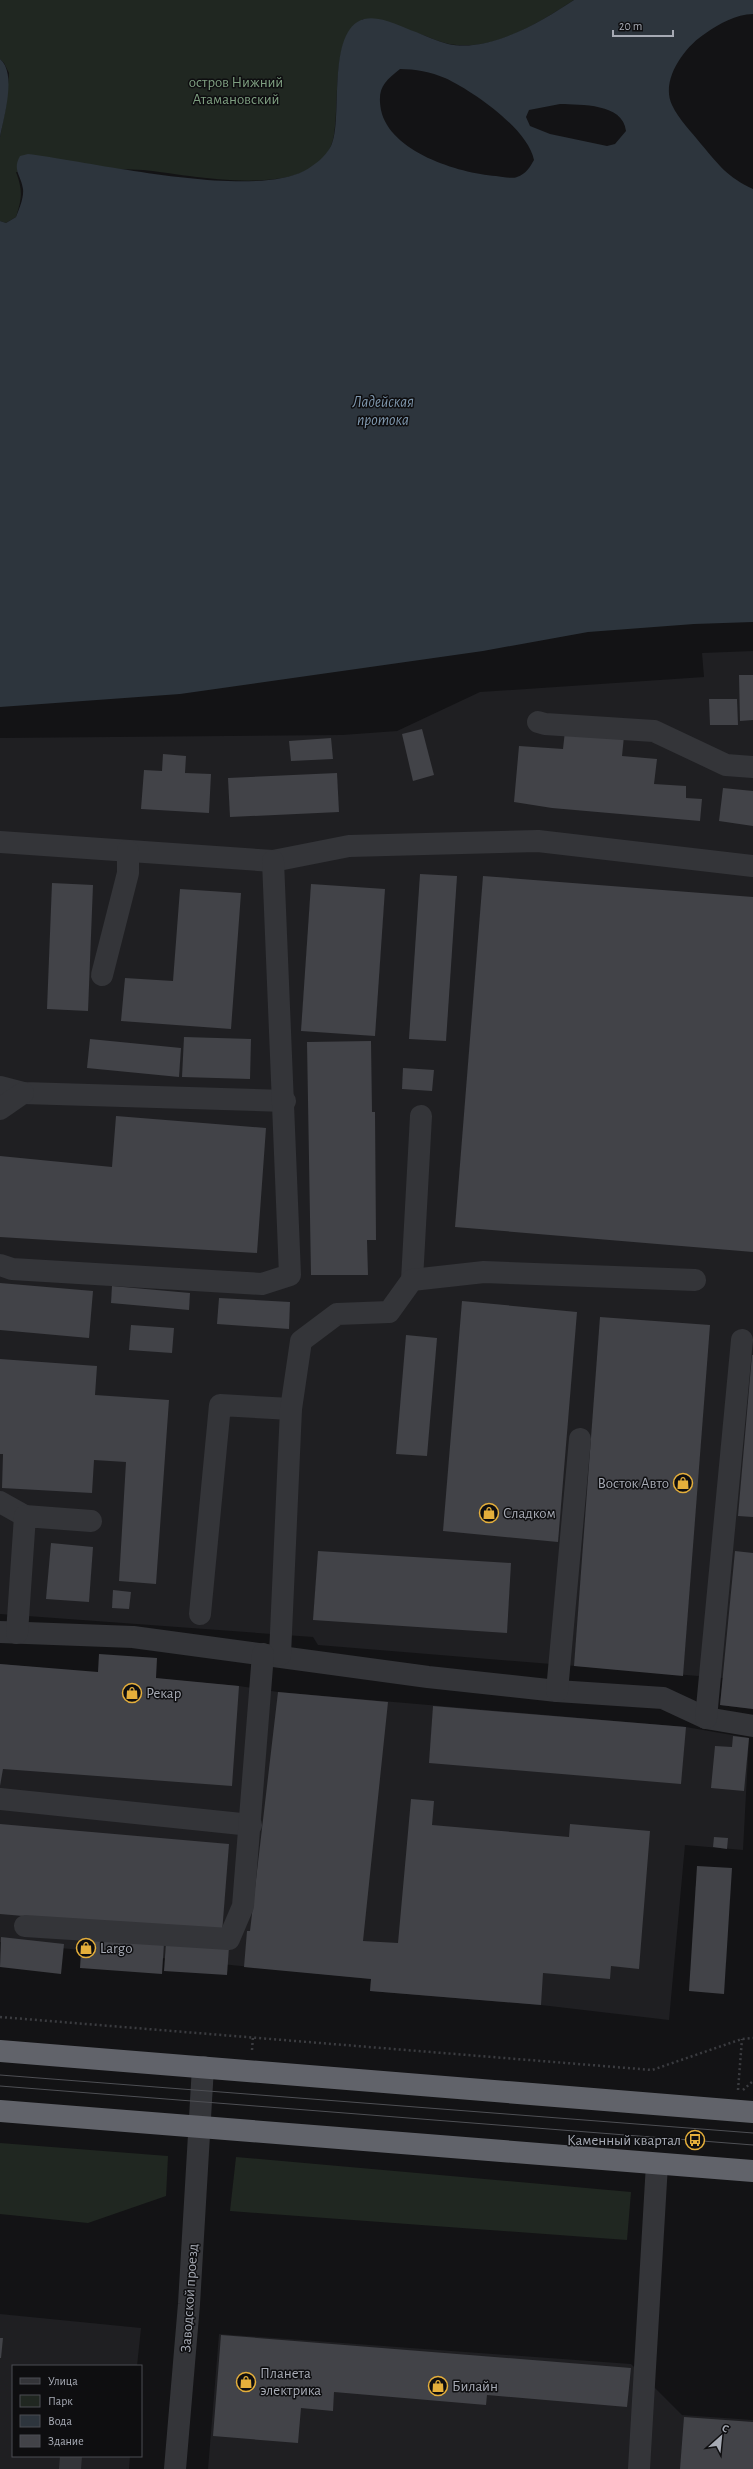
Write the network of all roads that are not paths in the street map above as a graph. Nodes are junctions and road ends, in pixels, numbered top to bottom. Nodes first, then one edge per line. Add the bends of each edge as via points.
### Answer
1 (538, 722) dead end
2 (753, 767) edge
3 (0, 842) edge
4 (128, 851) junction
5 (273, 861) junction
6 (753, 866) edge
7 (102, 974) dead end
8 (0, 1087) edge
9 (23, 1093) junction
10 (285, 1101) junction
11 (0, 1109) edge
12 (422, 1116) dead end
13 (0, 1265) edge
14 (412, 1280) junction
15 (695, 1280) dead end
16 (742, 1340) dead end
17 (291, 1409) junction
18 (580, 1439) dead end
19 (0, 1502) edge
20 (25, 1516) junction
21 (90, 1521) dead end
22 (200, 1614) dead end
23 (8, 1633) edge
24 (272, 1654) junction
25 (557, 1691) junction
26 (706, 1718) junction
27 (753, 1726) edge
28 (0, 1799) edge
29 (251, 1825) junction
30 (25, 1926) dead end
31 (0, 2051) edge
32 (203, 2067) junction
33 (0, 2111) edge
34 (753, 2112) edge
35 (200, 2128) junction
36 (657, 2164) junction
37 (753, 2171) edge
38 (71, 2457) edge
39 (70, 2469) edge
40 (175, 2469) edge
41 (639, 2469) edge

1 - 2 street via 654,731 726,765
3 - 4 street
4 - 5 street
4 - 7 street via 128,873
5 - 6 street via 349,846 538,841
5 - 10 street
8 - 9 street
9 - 10 street
9 - 11 street
10 - 13 street via 290,1275 262,1284 12,1269
12 - 14 street
14 - 15 street via 484,1272
14 - 17 street via 390,1312 337,1314 301,1341
16 - 26 street
17 - 22 street via 220,1405
17 - 24 street
18 - 25 street
19 - 20 street
20 - 21 street
20 - 23 street
23 - 24 street via 133,1637
24 - 25 street via 428,1677
24 - 29 street
25 - 26 street via 662,1698
26 - 27 street
28 - 29 street
29 - 30 street via 243,1906 229,1939
31 - 32 highway
32 - 34 highway
32 - 35 street, Заводской проезд
33 - 35 highway
35 - 36 highway
35 - 40 street, Заводской проезд
36 - 37 highway
36 - 41 street
38 - 39 street

